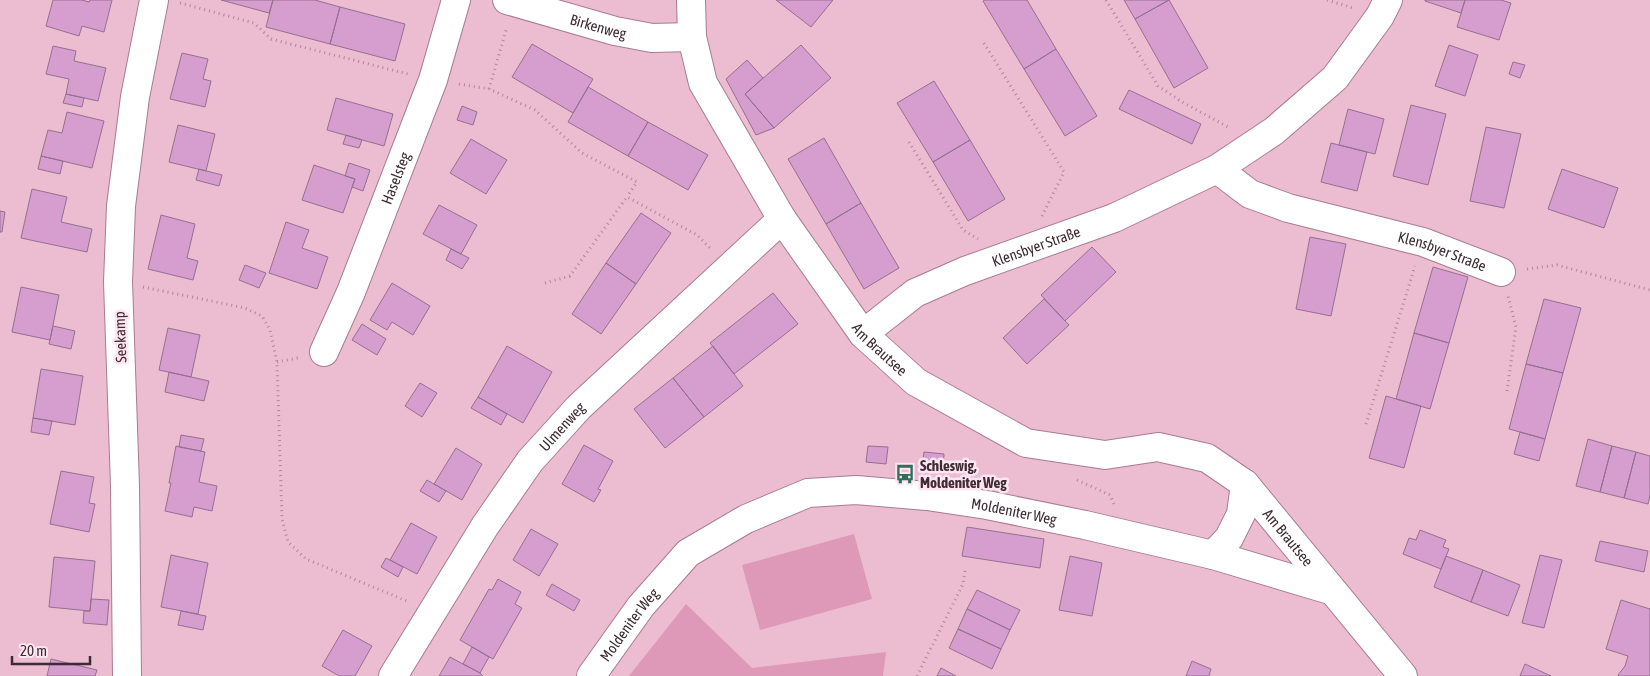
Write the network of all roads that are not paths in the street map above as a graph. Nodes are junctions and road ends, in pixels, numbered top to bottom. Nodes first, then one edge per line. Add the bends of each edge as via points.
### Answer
1 (456, 0) edge
2 (691, 0) edge
3 (1388, 0) edge
4 (166, 1) edge
5 (511, 1) edge
6 (692, 37) junction
7 (1217, 169) junction
8 (782, 219) junction
9 (1501, 272) road end
10 (863, 334) junction
11 (324, 352) dead end
12 (1245, 484) junction
13 (1213, 554) junction
14 (1330, 590) junction
15 (127, 676) edge
16 (393, 676) edge
17 (591, 676) edge
18 (1403, 676) edge

1 - 11 street, Haselsteg via 433,80 351,292
2 - 6 street, Am Brautsee
3 - 7 street, Klensbyer Straße via 1335,78 1274,131
4 - 15 street, Seekamp via 135,97 122,197 118,282
5 - 6 street, Birkenweg via 624,33 652,38
6 - 8 street, Am Brautsee via 704,83
7 - 9 street, Klensbyer Straße via 1250,194 1288,208 1423,242
7 - 10 street, Klensbyer Straße via 1114,218 915,293
8 - 10 street, Am Brautsee
8 - 16 street, Ulmenweg via 579,407 530,461 485,526
10 - 12 street, Am Brautsee via 916,382 1026,443 1105,455 1158,447 1207,458
12 - 13 street, Am Brautsee via 1241,514 1229,538
12 - 14 street, Am Brautsee
13 - 14 street, Moldeniter Weg
13 - 17 street, Moldeniter Weg via 1085,525 927,496 856,490 808,493 746,519 688,553 641,606
14 - 18 street

